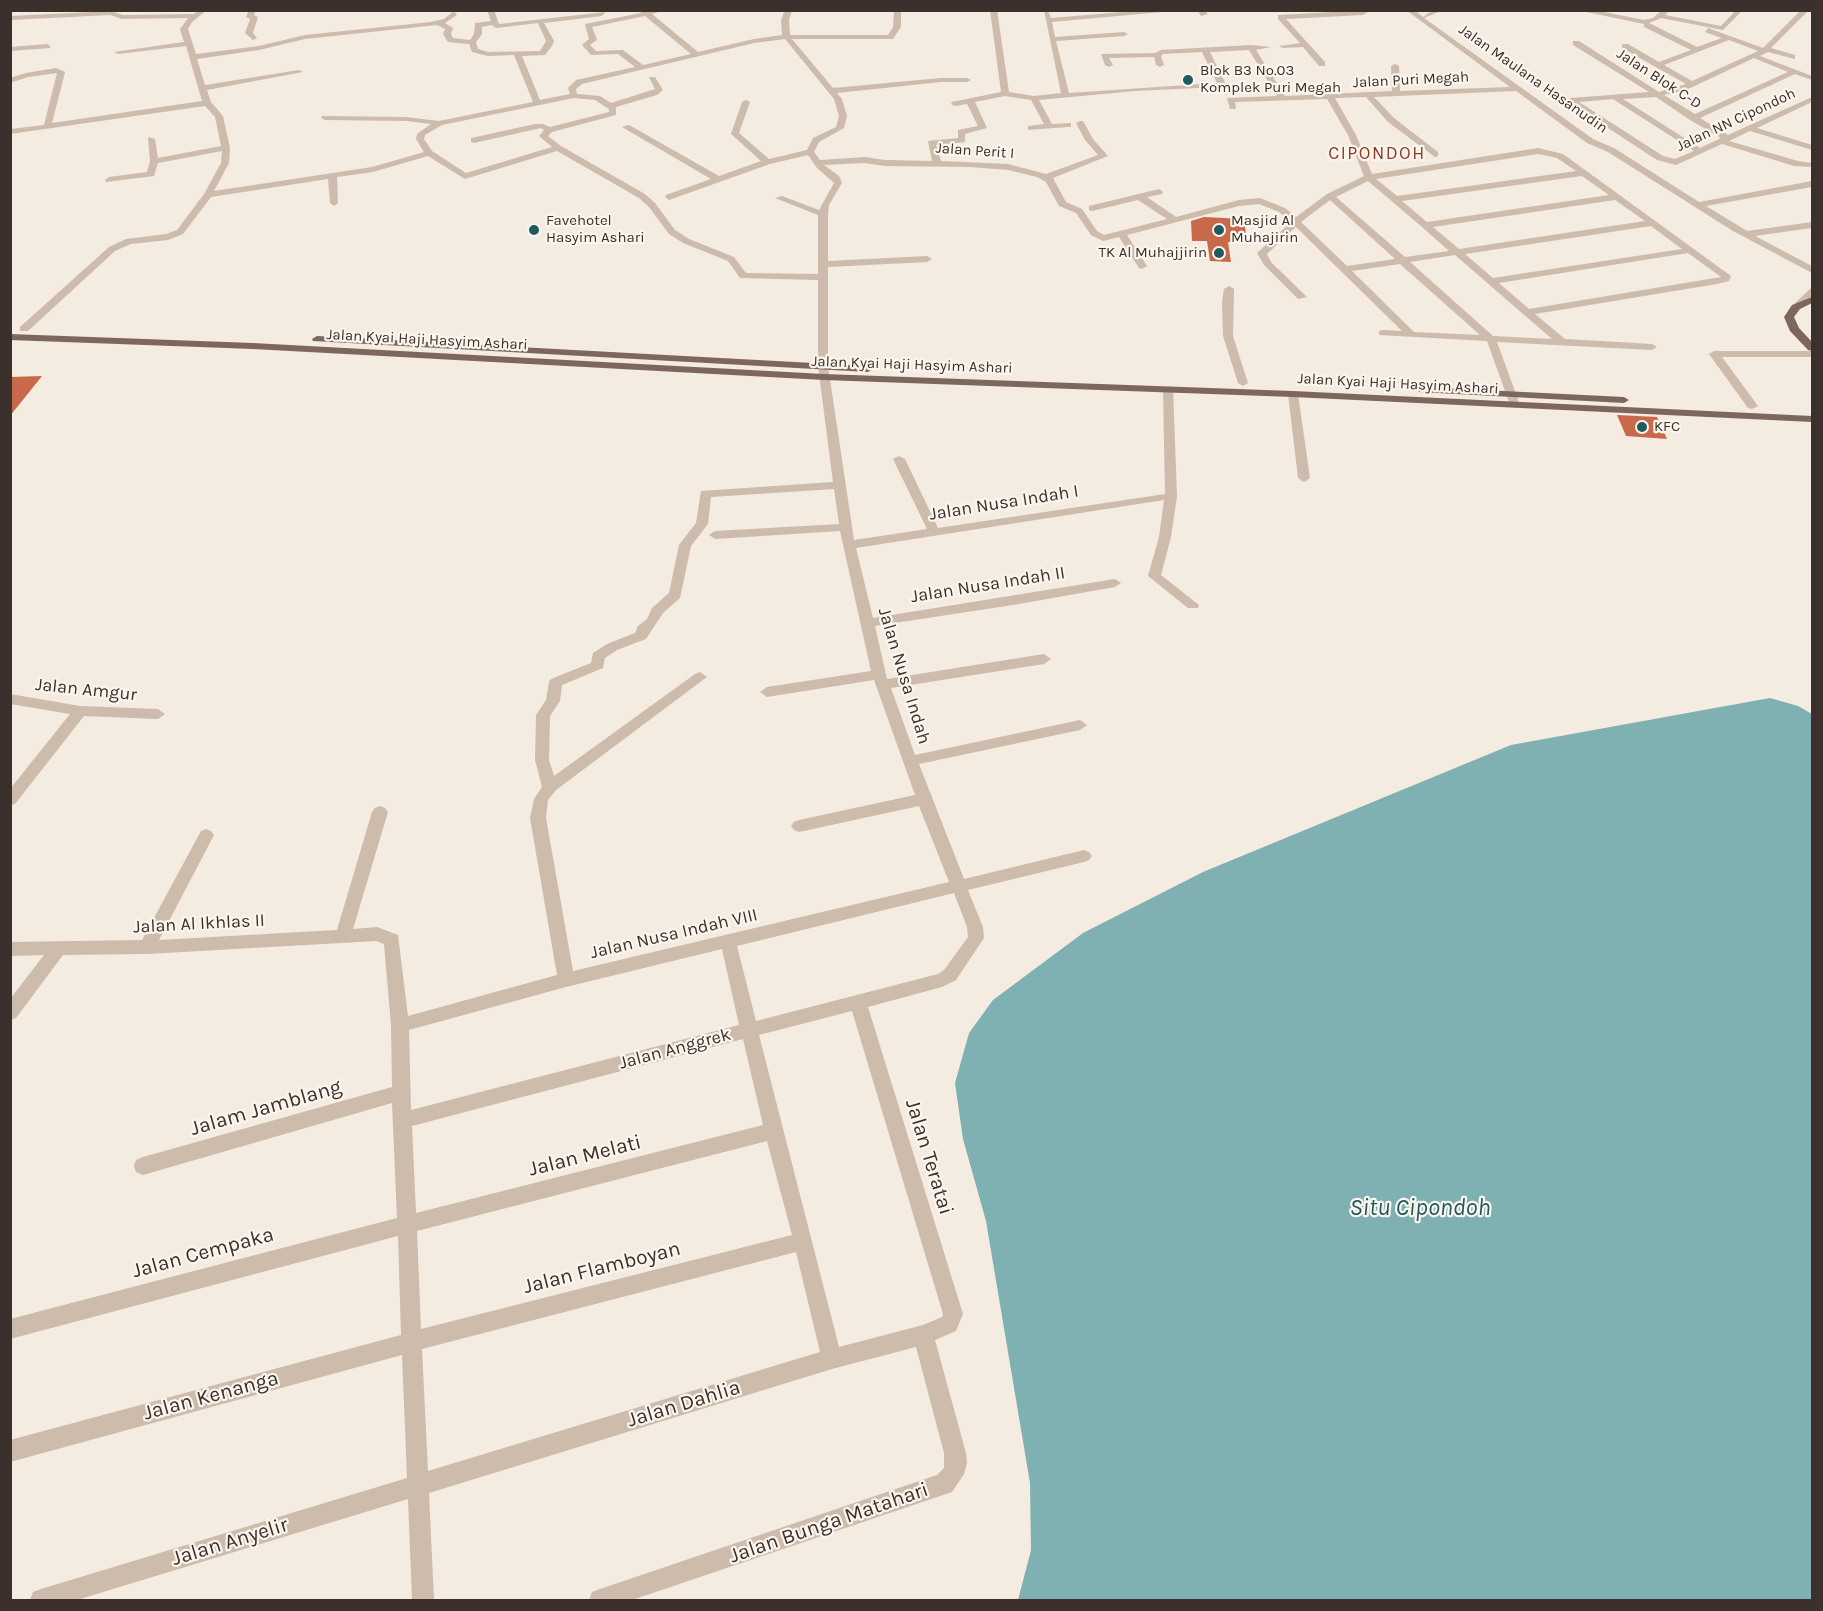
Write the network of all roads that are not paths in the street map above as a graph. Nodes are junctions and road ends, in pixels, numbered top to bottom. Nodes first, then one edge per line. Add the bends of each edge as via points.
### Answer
1 (204, 10) edge
2 (253, 10) edge
3 (490, 10) edge
4 (622, 10) edge
5 (662, 10) edge
6 (789, 10) edge
7 (898, 10) edge
8 (993, 10) edge
9 (1046, 10) edge
10 (1181, 10) edge
11 (1368, 10) edge
12 (1409, 10) edge
13 (1440, 10) edge
14 (1580, 10) edge
15 (1667, 10) edge
16 (1740, 10) edge
17 (1806, 10) edge
18 (646, 12) edge
19 (57, 13) edge
20 (454, 13) dead end
21 (1426, 14) edge
22 (195, 16) junction
23 (1660, 16) junction
24 (13, 18) edge
25 (1048, 20) junction
26 (540, 21) junction
27 (439, 23) junction
28 (494, 23) junction
29 (1643, 24) junction
30 (1691, 24) dead end
31 (10, 25) edge
32 (1124, 34) dead end
33 (786, 36) junction
34 (253, 38) dead end
35 (1728, 38) junction
36 (1052, 39) junction
37 (472, 42) junction
38 (1576, 43) dead end
39 (188, 44) junction
40 (1304, 45) junction
41 (48, 46) dead end
42 (1283, 46) dead end
43 (1625, 46) dead end
44 (1251, 47) junction
45 (1268, 47) dead end
46 (10, 49) edge
47 (1205, 50) junction
48 (1697, 50) junction
49 (1766, 50) junction
50 (118, 52) dead end
51 (519, 54) junction
52 (696, 54) junction
53 (1752, 55) junction
54 (192, 57) junction
55 (1792, 57) dead end
56 (1488, 60) junction
57 (1478, 61) junction
58 (1108, 63) dead end
59 (1322, 64) dead end
60 (1658, 65) junction
61 (1395, 66) dead end
62 (641, 67) junction
63 (299, 72) dead end
64 (1794, 72) junction
65 (1812, 78) edge
66 (652, 79) dead end
67 (941, 80) junction
68 (967, 80) dead end
69 (10, 81) edge
70 (1062, 84) junction
71 (1692, 84) junction
72 (1221, 85) junction
73 (202, 88) junction
74 (1528, 88) junction
75 (1135, 89) junction
76 (1513, 89) junction
77 (949, 90) dead end
78 (832, 91) junction
79 (1005, 94) junction
80 (1065, 94) junction
81 (1658, 94) junction
82 (1396, 95) junction
83 (574, 96) junction
84 (1369, 96) junction
85 (1613, 96) junction
86 (1034, 98) junction
87 (1331, 98) junction
88 (636, 99) junction
89 (1282, 99) junction
90 (1812, 99) edge
91 (970, 101) junction
92 (746, 102) dead end
93 (207, 103) junction
94 (538, 104) junction
95 (955, 104) dead end
96 (651, 105) dead end
97 (610, 106) junction
98 (1798, 106) junction
99 (515, 109) junction
100 (1812, 113) edge
101 (325, 118) dead end
102 (524, 118) dead end
103 (1694, 118) junction
104 (439, 123) junction
105 (1080, 123) dead end
106 (1068, 125) dead end
107 (1049, 126) junction
108 (626, 127) dead end
109 (47, 128) junction
110 (1031, 128) dead end
111 (1749, 128) junction
112 (549, 130) junction
113 (10, 132) edge
114 (1626, 136) junction
115 (151, 139) dead end
116 (1602, 139) junction
117 (474, 140) dead end
118 (1724, 140) junction
119 (1590, 141) junction
120 (226, 148) junction
121 (558, 148) junction
122 (1812, 148) edge
123 (1611, 150) junction
124 (1700, 151) junction
125 (810, 152) junction
126 (429, 153) junction
127 (1435, 154) dead end
128 (154, 161) junction
129 (767, 162) junction
130 (818, 163) junction
131 (937, 163) junction
132 (1812, 165) edge
133 (1583, 173) junction
134 (332, 175) junction
135 (1047, 177) junction
136 (1369, 177) junction
137 (717, 178) junction
138 (109, 180) dead end
139 (1812, 184) edge
140 (1159, 192) dead end
141 (208, 195) junction
142 (1139, 196) junction
143 (1330, 196) junction
144 (669, 197) dead end
145 (1616, 197) junction
146 (779, 198) dead end
147 (1395, 199) junction
148 (334, 203) dead end
149 (1698, 204) junction
150 (1092, 208) dead end
151 (823, 214) junction
152 (1173, 219) junction
153 (1296, 222) junction
154 (1653, 223) junction
155 (1425, 225) junction
156 (1812, 225) edge
157 (1122, 234) junction
158 (1746, 234) junction
159 (1691, 250) junction
160 (1457, 252) junction
161 (927, 259) dead end
162 (1402, 260) junction
163 (823, 264) junction
164 (1142, 266) dead end
165 (1345, 269) junction
166 (1811, 269) edge
167 (823, 277) junction
168 (1491, 281) junction
169 (1230, 289) dead end
170 (1812, 290) edge
171 (1302, 297) dead end
172 (1812, 300) edge
173 (1799, 305) junction
174 (1527, 312) junction
175 (10, 329) edge
176 (24, 330) junction
177 (1383, 333) dead end
178 (1412, 335) junction
179 (93, 336) junction
180 (10, 337) edge
181 (1491, 339) junction
182 (1562, 342) junction
183 (1652, 347) dead end
184 (1812, 348) edge
185 (1812, 354) edge
186 (823, 372) junction
187 (1243, 383) junction
188 (1168, 390) junction
189 (1510, 393) junction
190 (1293, 394) junction
191 (1515, 405) junction
192 (1752, 406) junction
193 (1812, 409) edge
194 (1812, 419) edge
195 (899, 459) dead end
196 (1305, 478) dead end
197 (838, 485) junction
198 (1164, 497) dead end
199 (846, 527) junction
200 (934, 531) junction
201 (715, 535) dead end
202 (850, 545) junction
203 (1114, 583) dead end
204 (1193, 605) dead end
205 (866, 623) junction
206 (1044, 659) dead end
207 (700, 677) dead end
208 (881, 679) junction
209 (767, 692) dead end
210 (10, 699) edge
211 (80, 711) junction
212 (158, 714) dead end
213 (1080, 725) dead end
214 (910, 761) junction
215 (550, 788) junction
216 (924, 799) junction
217 (10, 800) edge
218 (380, 812) dead end
219 (799, 826) dead end
220 (206, 835) dead end
221 (1084, 856) dead end
222 (958, 887) junction
223 (343, 936) junction
224 (728, 941) junction
225 (147, 947) junction
226 (10, 949) edge
227 (57, 950) junction
228 (946, 978) joint
229 (566, 980) junction
230 (858, 1003) junction
231 (10, 1012) edge
232 (400, 1025) junction
233 (749, 1030) junction
234 (401, 1094) junction
235 (404, 1120) junction
236 (773, 1131) junction
237 (142, 1166) dead end
238 (408, 1224) junction
239 (803, 1241) junction
240 (949, 1324) joint
241 (10, 1329) edge
242 (923, 1335) junction
243 (412, 1342) junction
244 (832, 1359) junction
245 (10, 1451) edge
246 (419, 1484) junction
247 (40, 1600) edge
248 (423, 1600) edge
249 (600, 1600) edge

1 - 22 street
2 - 34 street via 249,33
3 - 28 street
4 - 26 street
5 - 18 street
6 - 33 street
7 - 33 street via 897,27 890,37
8 - 79 street
9 - 25 street
10 - 25 street
11 - 40 street via 1281,17
12 - 57 street, Jalan Maulana Hasanudin
13 - 21 street
14 - 29 street
15 - 23 street
16 - 23 street via 1723,28
17 - 49 street
18 - 52 street
18 - 62 street via 588,26 593,40 586,45 594,53 620,52
19 - 22 street
19 - 24 street
20 - 27 street
21 - 56 street, Jalan Maulana Hasanudin
22 - 39 street via 184,29
23 - 29 street
24 - 31 street
25 - 36 street
26 - 28 street via 496,26
26 - 51 street via 550,41 546,50
27 - 37 street via 449,27 447,34 451,40
27 - 54 street via 305,38
28 - 37 street via 479,25
29 - 48 street
30 - 35 street
32 - 36 street
33 - 52 street
33 - 78 street
35 - 48 street
35 - 49 street
36 - 70 street
37 - 51 street via 474,50 480,53
38 - 81 street, Jalan Blok C-D
39 - 50 street
39 - 54 street
40 - 42 street
40 - 59 street
41 - 46 street
43 - 60 street
44 - 45 street
44 - 47 street
44 - 89 street
47 - 58 street via 1166,52 1158,60
47 - 72 street
48 - 60 street
49 - 53 street
49 - 55 street
51 - 94 street
52 - 62 street
53 - 64 street
53 - 71 street
54 - 73 street
56 - 57 street
56 - 74 street, Jalan Maulana Hasanudin
57 - 76 street, Jalan Maulana Hasanudin
60 - 71 street
61 - 82 street
62 - 83 street via 579,82 572,88
63 - 73 street
64 - 65 street
64 - 103 street
66 - 88 street via 658,90
67 - 68 street
67 - 77 street
67 - 78 street
69 - 109 street via 26,75 61,72
70 - 75 street
70 - 80 street
71 - 81 street
72 - 75 street
72 - 89 street, Jalan Puri Megah via 1232,104
73 - 93 street
74 - 76 street, Jalan Puri Megah
74 - 116 street, Jalan Maulana Hasanudin
75 - 80 street
76 - 82 street, Jalan Puri Megah
76 - 119 street, Jalan Maulana Hasanudin
78 - 125 street via 841,107 842,125 816,140
79 - 86 street
79 - 91 street
80 - 86 street
81 - 85 street
81 - 103 street, Jalan Blok C-D
82 - 84 street, Jalan Puri Megah
83 - 94 street
83 - 97 street via 590,97
84 - 87 street, Jalan Puri Megah
84 - 127 street via 1391,120
85 - 114 street via 1571,100
85 - 124 street
86 - 107 street
87 - 89 street, Jalan Puri Megah
87 - 136 street via 1353,135
88 - 96 street
88 - 97 street
90 - 98 street, Jalan NN Cipondoh
91 - 95 street
91 - 131 street via 983,128 961,132 962,140 931,143
92 - 129 street via 735,134
93 - 109 street
93 - 120 street via 219,116
94 - 99 street
97 - 112 street via 614,110 610,115
98 - 100 street
98 - 111 street, Jalan NN Cipondoh
99 - 102 street
99 - 104 street
101 - 104 street
103 - 118 street, Jalan Blok C-D
104 - 126 street via 421,134 421,144
105 - 135 street via 1104,156
106 - 107 street
107 - 110 street
108 - 137 street
109 - 113 street
111 - 118 street, Jalan NN Cipondoh
111 - 122 street
112 - 117 street via 535,126
112 - 121 street via 543,136
114 - 116 street
114 - 124 street, Jalan NN Cipondoh via 1670,162
115 - 128 street
116 - 119 street
116 - 123 street, Jalan Maulana Hasanudin
118 - 124 street, Jalan NN Cipondoh
118 - 132 street, Jalan Blok C-D
119 - 123 street, Jalan Maulana Hasanudin
120 - 128 street
120 - 141 street via 225,163
121 - 126 street via 465,176
121 - 167 street via 642,196 672,232 731,258 743,276
123 - 149 street, Jalan Maulana Hasanudin
125 - 129 street
125 - 130 street
126 - 134 street via 381,167
128 - 138 street via 150,175
129 - 137 street
130 - 131 street, Jalan Perit I
130 - 151 street via 838,183
131 - 135 street, Jalan Perit I via 1004,163
133 - 136 street via 1560,156 1538,152
133 - 145 street
133 - 147 street
134 - 141 street
134 - 148 street
135 - 157 street via 1059,200 1079,211 1099,237
136 - 143 street
136 - 147 street
137 - 144 street
139 - 149 street
140 - 142 street
141 - 176 street via 180,232 112,249
142 - 150 street
142 - 152 street
143 - 153 street
143 - 162 street
145 - 154 street
145 - 155 street
146 - 151 street
147 - 155 street
149 - 158 street, Jalan Maulana Hasanudin
151 - 163 street, Jalan Nusa Indah
152 - 153 street via 1260,201 1282,210
152 - 157 street
153 - 165 street
153 - 171 street via 1262,253 1267,263
154 - 159 street
154 - 160 street
155 - 160 street
156 - 158 street
157 - 164 street
158 - 166 street, Jalan Maulana Hasanudin
159 - 168 street
159 - 174 street via 1726,279
160 - 162 street
160 - 168 street
161 - 163 street
162 - 165 street
162 - 181 street
163 - 167 street, Jalan Nusa Indah
165 - 178 street
167 - 186 street, Jalan Nusa Indah
168 - 174 street
169 - 187 street via 1228,336
170 - 173 street
172 - 173 main road
173 - 184 main road via 1792,311 1790,321
174 - 182 street
175 - 176 main road, Jalan Kyai Haji Hasyim Ashari
176 - 179 main road, Jalan Kyai Haji Hasyim Ashari
177 - 178 street
178 - 181 street
179 - 180 main road, Jalan Kyai Haji Hasyim Ashari
179 - 186 main road, Jalan Kyai Haji Hasyim Ashari via 476,346
181 - 182 street
181 - 189 street
182 - 183 street
185 - 192 street via 1714,354
186 - 187 main road, Jalan Kyai Haji Hasyim Ashari
186 - 188 main road, Jalan Kyai Haji Hasyim Ashari
186 - 197 street, Jalan Nusa Indah
187 - 189 main road, Jalan Kyai Haji Hasyim Ashari
188 - 190 main road, Jalan Kyai Haji Hasyim Ashari
188 - 204 street via 1171,496 1154,576
189 - 191 street
189 - 192 main road, Jalan Kyai Haji Hasyim Ashari
190 - 191 main road, Jalan Kyai Haji Hasyim Ashari
190 - 196 street
191 - 194 main road, Jalan Kyai Haji Hasyim Ashari
192 - 193 main road, Jalan Kyai Haji Hasyim Ashari
195 - 200 street
197 - 199 street, Jalan Nusa Indah
197 - 215 street via 705,494 702,524 685,545 675,595 657,611 641,636 598,656 598,665 556,682 553,701 543,715 542,760
198 - 200 street, Jalan Nusa Indah I
199 - 201 street
199 - 202 street, Jalan Nusa Indah
200 - 202 street, Jalan Nusa Indah I
202 - 205 street, Jalan Nusa Indah
203 - 205 street, Jalan Nusa Indah II
205 - 208 street, Jalan Nusa Indah
206 - 208 street
207 - 215 street
208 - 209 street
208 - 214 street, Jalan Nusa Indah
210 - 211 street, Jalan Amgur
211 - 212 street, Jalan Amgur
211 - 217 street
213 - 214 street
214 - 216 street, Jalan Nusa Indah
215 - 229 street via 541,799 538,818
216 - 219 street
216 - 222 street, Jalan Nusa Indah
218 - 223 street
220 - 225 street
221 - 222 street, Jalan Nusa Indah VIII
222 - 224 street, Jalan Nusa Indah VIII
222 - 228 street, Jalan Nusa Indah via 976,938
223 - 225 street, Jalan Al Ikhlas II
223 - 232 street, Jalan Al Ikhlas II via 377,934 392,940
224 - 229 street, Jalan Nusa Indah VIII
224 - 233 street
225 - 227 street, Jalan Al Ikhlas II
226 - 227 street, Jalan Al Ikhlas II
227 - 231 street
228 - 230 street, Jalan Anggrek
229 - 232 street, Jalan Nusa Indah VIII
230 - 233 street, Jalan Anggrek
230 - 240 street, Jalan Teratai via 953,1314
232 - 234 street
233 - 235 street, Jalan Anggrek
233 - 236 street
234 - 235 street
234 - 237 street, Jalam Jamblang
235 - 238 street
236 - 238 street, Jalan Melati
236 - 239 street
238 - 241 street, Jalan Cempaka
238 - 243 street
239 - 243 street, Jalan Flamboyan
239 - 244 street
240 - 242 street, Jalan Dahlia
242 - 244 street, Jalan Dahlia
242 - 249 street, Jalan Bunga Matahari via 955,1453 956,1463 944,1484
243 - 245 street, Jalan Kenanga
243 - 246 street
244 - 246 street, Jalan Dahlia
246 - 247 street, Jalan Anyelir
246 - 248 street

